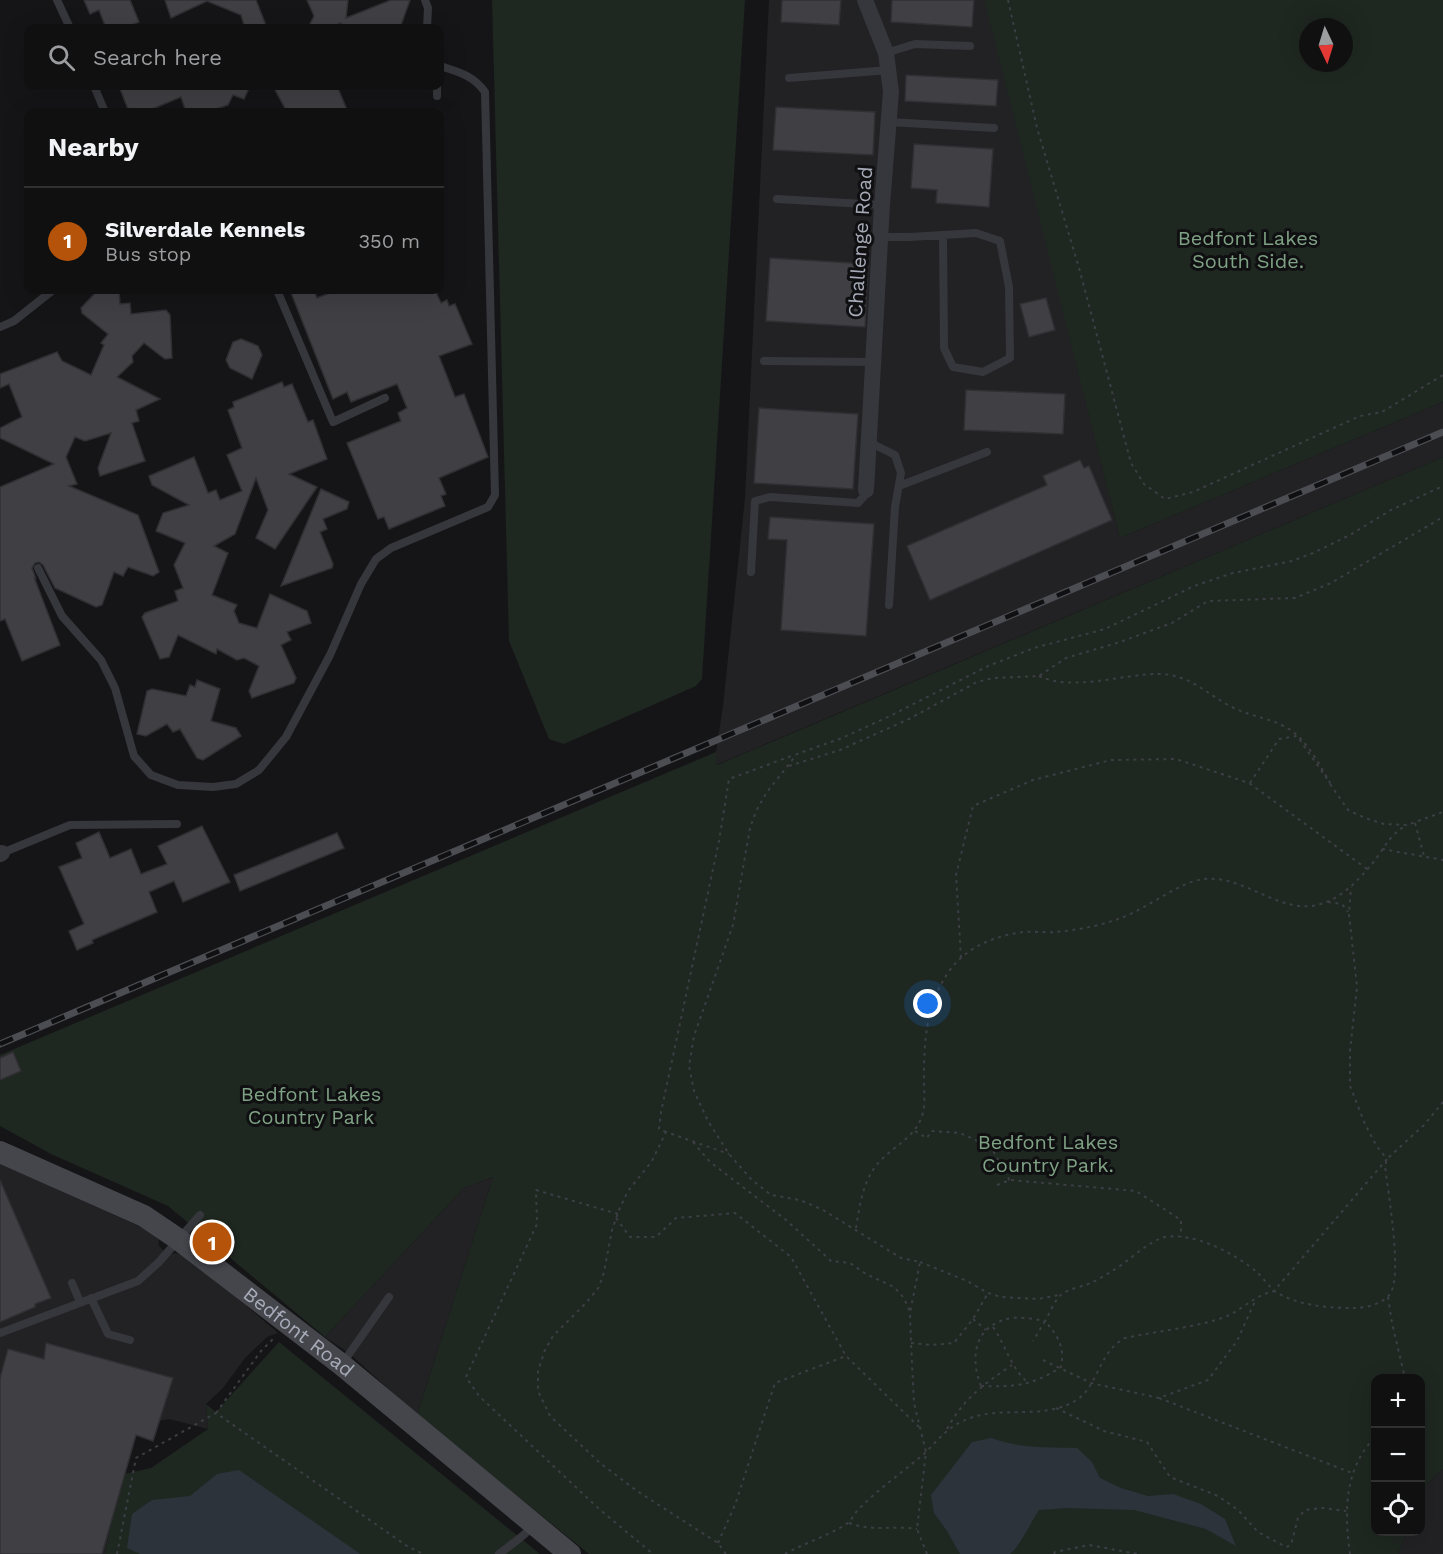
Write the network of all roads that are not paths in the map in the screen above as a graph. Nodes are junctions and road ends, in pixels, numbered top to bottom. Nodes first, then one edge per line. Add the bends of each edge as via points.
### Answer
1 (57, 0) edge
2 (425, 0) edge
3 (865, 0) edge
4 (67, 24) edge
5 (428, 24) edge
6 (970, 46) dead end
7 (885, 53) junction
8 (444, 67) edge
9 (889, 70) junction
10 (789, 78) dead end
11 (96, 90) edge
12 (437, 90) edge
13 (437, 96) dead end
14 (103, 108) edge
15 (890, 122) junction
16 (994, 128) dead end
17 (777, 199) dead end
18 (882, 205) junction
19 (943, 235) junction
20 (881, 237) junction
21 (48, 294) edge
22 (279, 294) edge
23 (0, 327) edge
24 (764, 361) dead end
25 (874, 363) junction
26 (385, 398) dead end
27 (869, 441) junction
28 (987, 452) dead end
29 (899, 486) junction
30 (866, 490) joint
31 (38, 568) dead end
32 (751, 572) dead end
33 (889, 605) dead end
34 (177, 824) dead end
35 (1, 853) edge
36 (0, 1152) edge
37 (200, 1215) dead end
38 (178, 1239) junction
39 (72, 1282) dead end
40 (389, 1297) dead end
41 (91, 1298) junction
42 (80, 1302) junction
43 (0, 1333) edge
44 (130, 1340) dead end
45 (342, 1365) junction
46 (535, 1525) junction
47 (499, 1554) edge
48 (570, 1554) edge

1 - 4 lane
2 - 5 lane
3 - 7 street, Challenge Road
6 - 7 lane via 915,44
7 - 9 street, Challenge Road
8 - 31 lane via 468,75 485,92 495,495 488,507 391,548 376,560 286,737 259,770 236,784 178,784 151,775 134,756 115,688 101,660 62,616
9 - 10 lane
9 - 15 street, Challenge Road
11 - 14 lane
12 - 13 lane
15 - 16 lane
15 - 18 street, Challenge Road
17 - 18 lane
18 - 20 street, Challenge Road
19 - 19 lane via 976,233 1000,241 1009,287 1010,358 983,372 953,367 944,348
19 - 20 lane
20 - 25 street, Challenge Road
21 - 23 lane
22 - 26 lane via 333,422
24 - 25 lane
25 - 27 street, Challenge Road
27 - 29 lane via 895,455 902,473
27 - 30 street, Challenge Road
28 - 29 lane
29 - 33 lane
30 - 32 lane via 858,503 770,497 755,501
34 - 35 lane via 70,825
36 - 38 street, Bedfont Road via 144,1216
37 - 38 lane
38 - 41 lane via 138,1281
38 - 45 street, Bedfont Road
39 - 42 lane
40 - 45 lane
41 - 42 lane
41 - 44 lane via 108,1334
42 - 43 lane
45 - 46 street, Bedfont Road
46 - 47 lane
46 - 48 street, Bedfont Road

